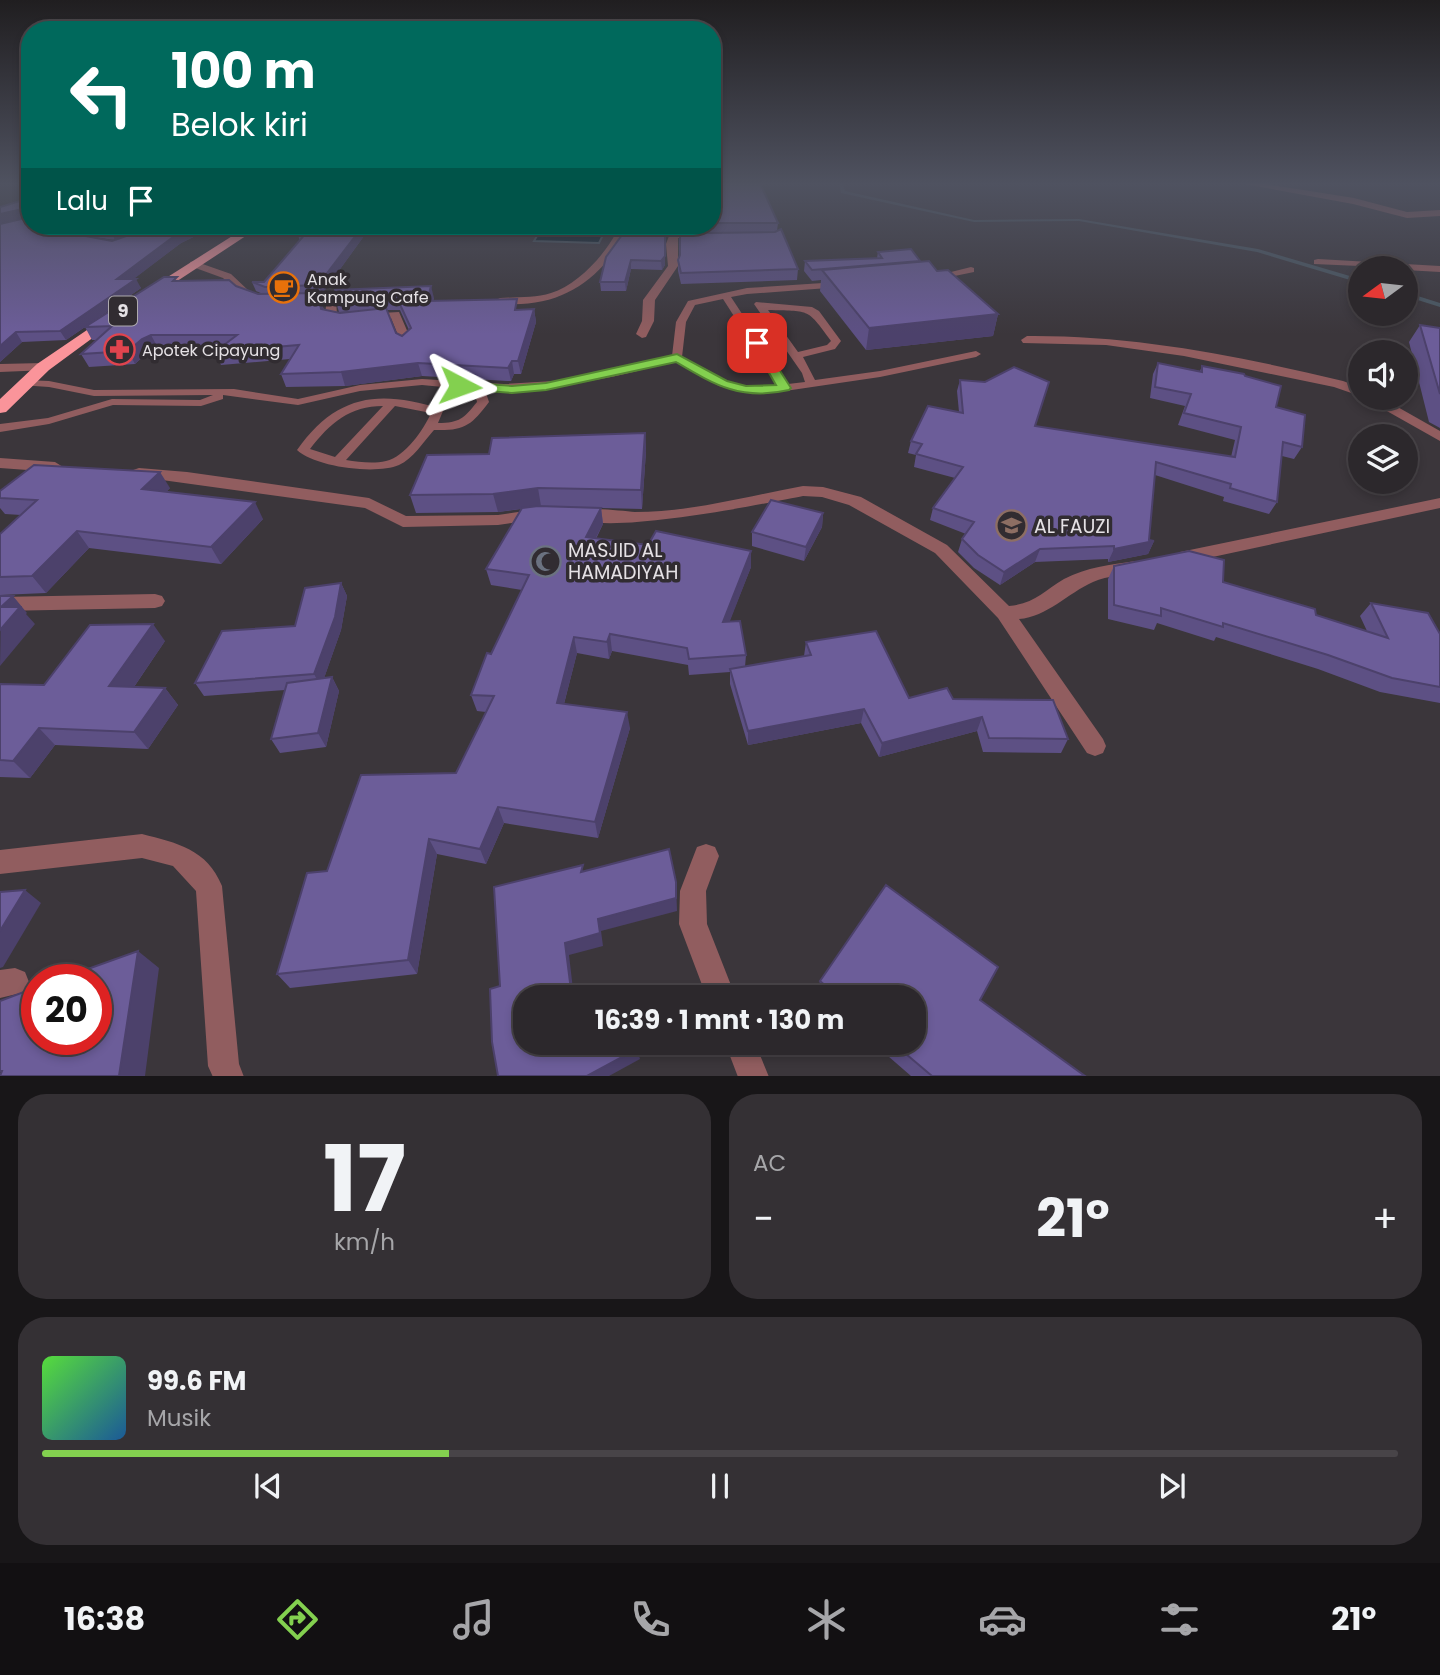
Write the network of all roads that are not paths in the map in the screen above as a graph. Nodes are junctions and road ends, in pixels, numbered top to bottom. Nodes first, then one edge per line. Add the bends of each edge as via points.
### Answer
1 (240, 235) edge
2 (620, 235) edge
3 (674, 235) joint
4 (709, 238) edge
5 (1318, 261) dead end
6 (194, 264) junction
7 (1440, 269) edge
8 (971, 270) dead end
9 (926, 278) edge
10 (847, 284) edge
11 (747, 291) junction
12 (725, 294) junction
13 (500, 301) edge
14 (267, 302) edge
15 (289, 302) edge
16 (761, 307) junction
17 (642, 334) dead end
18 (1027, 340) dead end
19 (406, 342) edge
20 (976, 354) dead end
21 (677, 358) junction
22 (796, 360) junction
23 (43, 367) junction
24 (0, 368) edge
25 (24, 383) junction
26 (811, 384) junction
27 (479, 387) junction
28 (785, 388) junction
29 (1348, 388) edge
30 (234, 392) junction
31 (391, 404) junction
32 (0, 408) edge
33 (1392, 410) edge
34 (431, 426) junction
35 (0, 428) edge
36 (1440, 437) edge
37 (338, 461) junction
38 (0, 463) edge
39 (67, 468) edge
40 (120, 472) edge
41 (1440, 503) edge
42 (155, 601) dead end
43 (0, 604) edge
44 (1005, 613) junction
45 (1095, 746) dead end
46 (706, 856) dead end
47 (0, 862) edge
48 (717, 985) edge
49 (745, 1055) edge
50 (229, 1076) edge
51 (754, 1076) edge

1 - 6 highway, 9
2 - 13 street via 569,289
3 - 4 street
3 - 17 street via 673,266 649,300
5 - 7 street
6 - 14 street via 227,276 246,295
6 - 23 highway, 9
8 - 9 lane
10 - 11 lane
11 - 12 lane
11 - 16 lane
12 - 21 lane via 691,303 681,321
12 - 28 lane
15 - 19 street via 332,303 331,317 345,319 395,314
16 - 22 lane
16 - 22 lane via 809,309 836,341
18 - 29 street via 1158,348
20 - 26 lane
21 - 27 lane via 546,386
21 - 28 lane via 723,384 745,390
22 - 26 lane
23 - 24 street
23 - 25 highway, 9
25 - 30 lane via 94,393
25 - 32 highway, 9
26 - 28 lane
27 - 30 lane via 422,382 360,388 298,402
27 - 34 lane via 483,402 467,423
30 - 35 lane via 201,403 112,402 49,421
31 - 34 lane via 437,411
31 - 37 lane
31 - 37 lane via 356,405 344,411 303,450
33 - 36 street
34 - 37 lane via 395,462 375,466
38 - 39 street
40 - 44 street via 369,503 403,522 562,515 638,517 803,491 823,492 855,501 941,549
41 - 44 street via 1093,574 1030,611
42 - 43 street
44 - 45 street
46 - 48 street via 693,891 693,924
47 - 50 street via 142,846 181,856 209,886 224,1066
49 - 51 street

